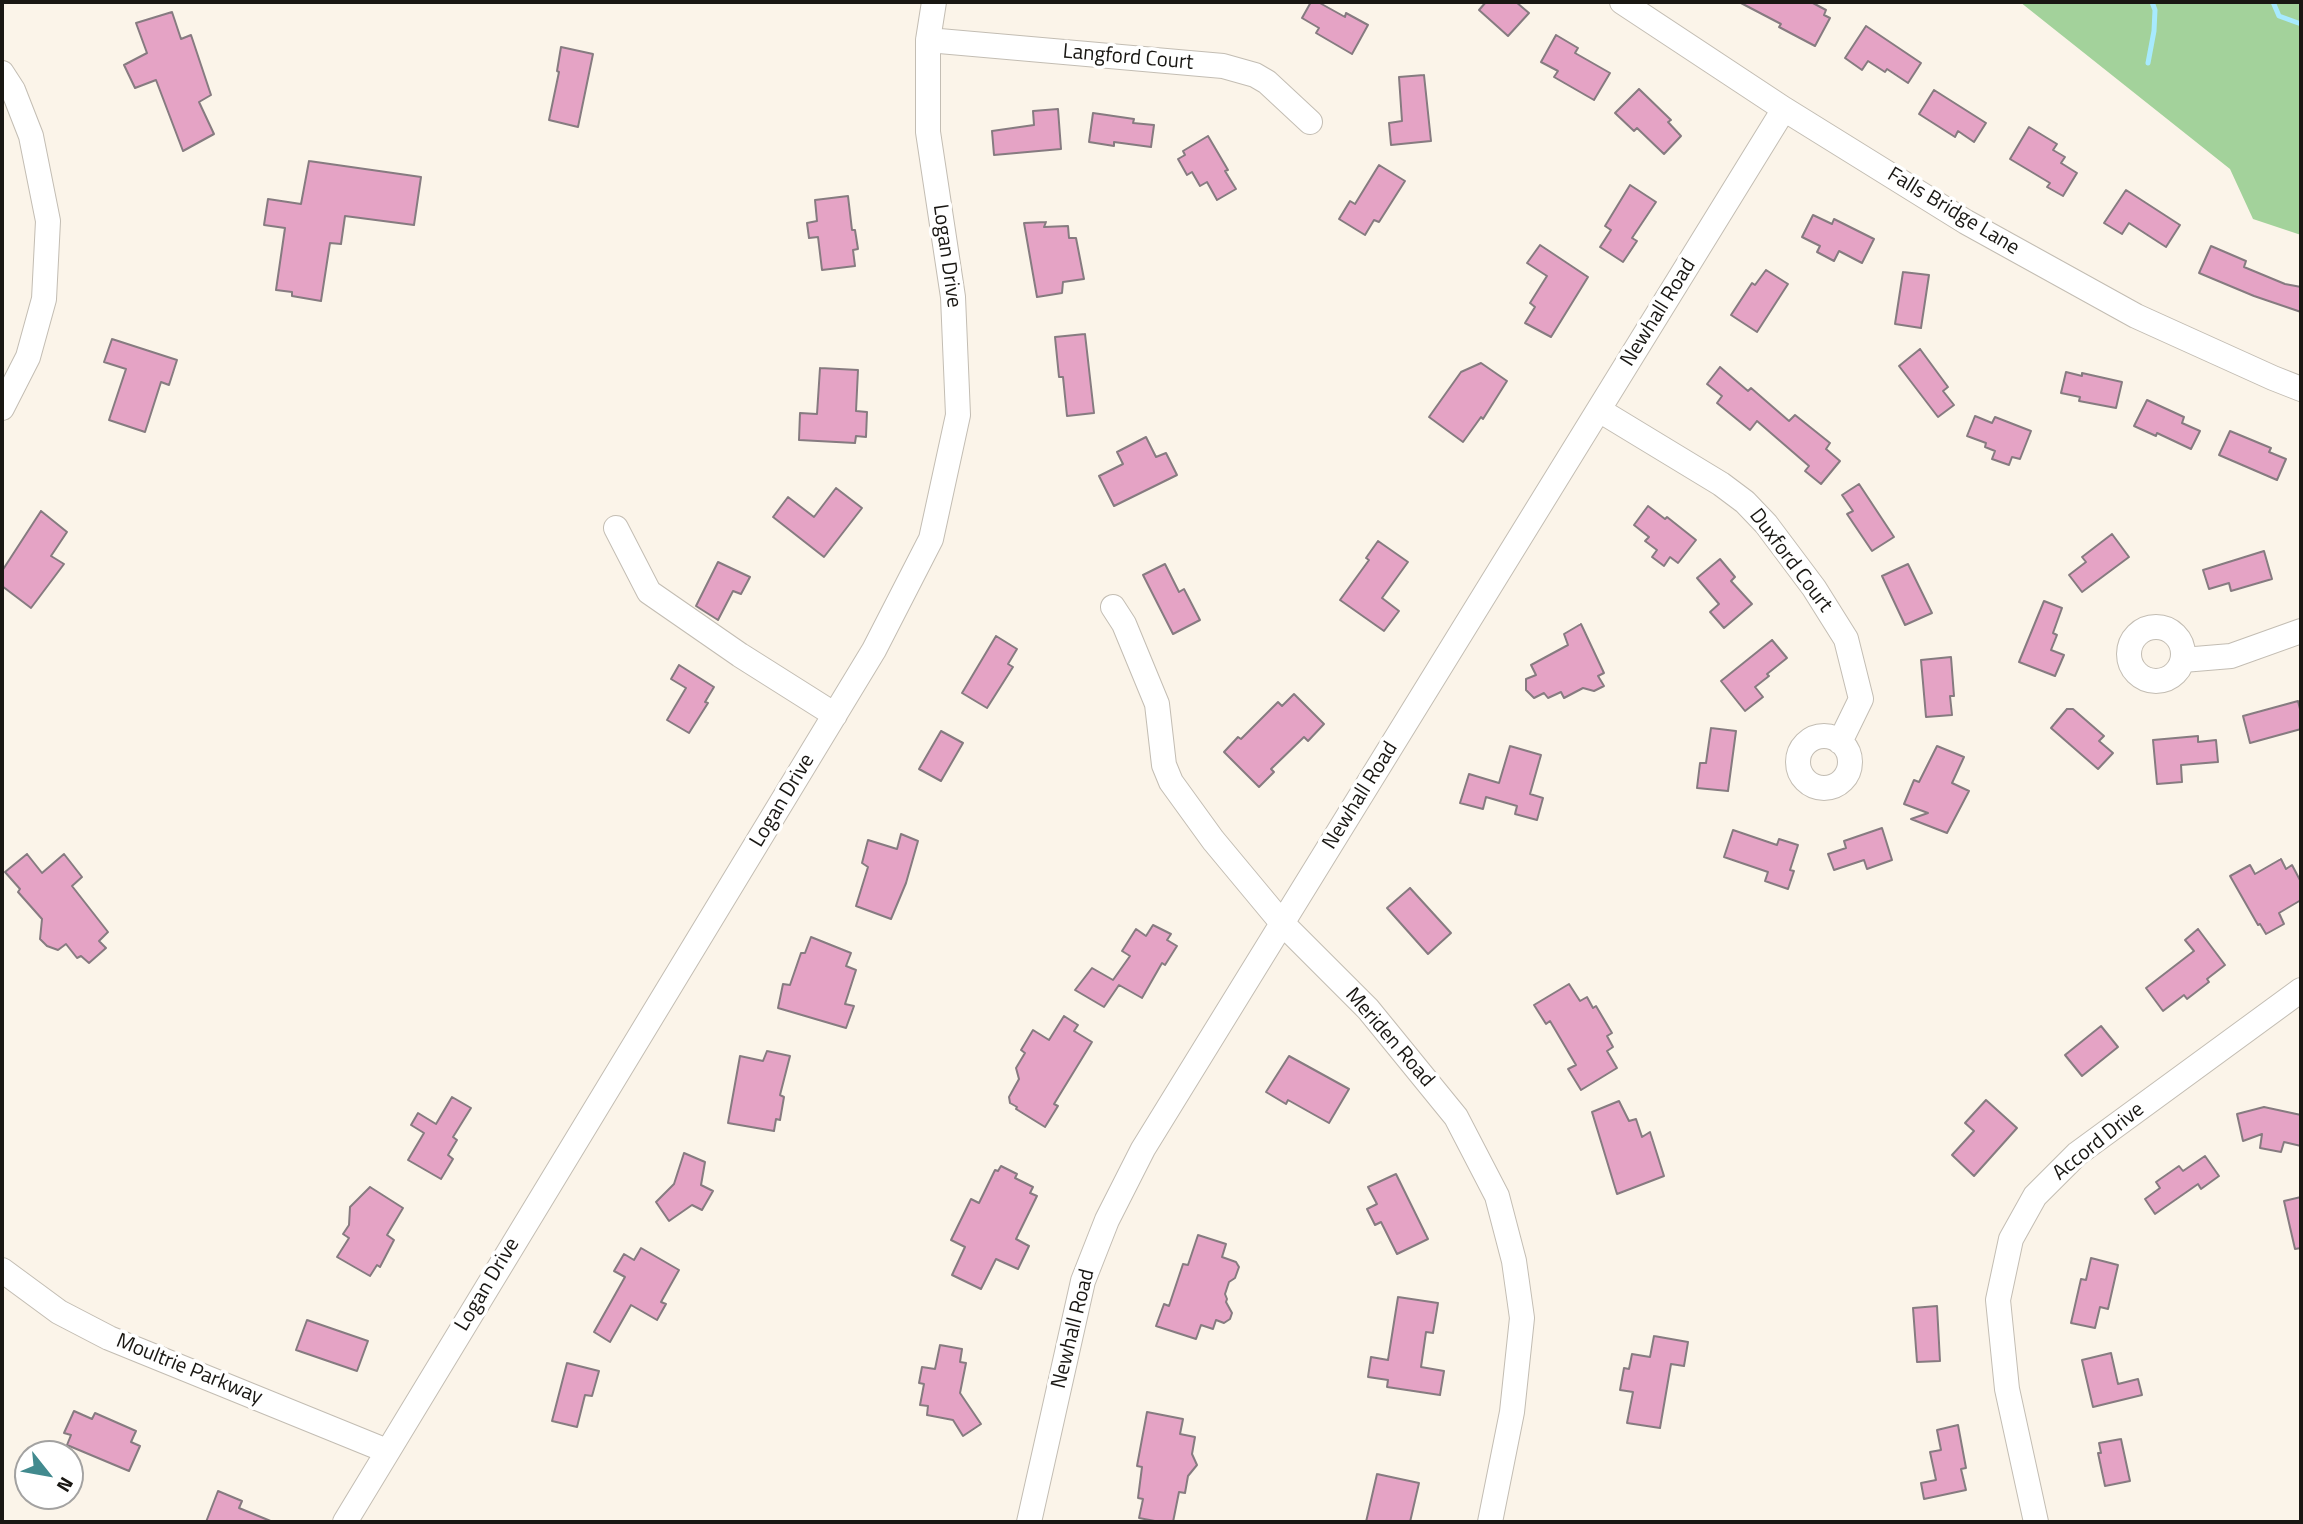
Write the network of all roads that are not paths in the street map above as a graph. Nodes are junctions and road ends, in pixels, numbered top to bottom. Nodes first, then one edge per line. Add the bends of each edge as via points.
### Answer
1 (934, 2) edge
2 (1622, 2) edge
3 (928, 40) junction
4 (2, 72) edge
5 (1784, 109) junction
6 (1310, 122) dead end
7 (2301, 388) edge
8 (2, 408) edge
9 (1599, 410) junction
10 (616, 528) dead end
11 (1113, 607) dead end
12 (2301, 631) edge
13 (2183, 660) dead end
14 (835, 715) junction
15 (1840, 742) dead end
16 (1282, 923) junction
17 (2301, 990) edge
18 (2, 1270) edge
19 (387, 1451) junction
20 (345, 1522) edge
21 (1029, 1522) edge
22 (1490, 1522) edge
23 (2036, 1522) edge

1 - 3 street, Logan Drive
2 - 5 street, Falls Bridge Lane
3 - 6 street, Langford Court via 1223,66 1267,82
3 - 14 street, Logan Drive via 928,132 953,297 958,415 931,539
4 - 8 street via 31,136 48,220 44,299 27,357
5 - 7 street, Falls Bridge Lane via 1966,222 2125,310
5 - 9 street, Newhall Road
9 - 15 street, Duxford Court via 1745,502 1814,588 1846,639 1861,699
9 - 16 street, Newhall Road
10 - 14 street via 649,592
11 - 16 street, Meriden Road via 1125,624 1157,704 1164,765 1171,782
12 - 13 street via 2231,656
14 - 19 street, Logan Drive
16 - 21 street, Newhall Road via 1143,1149 1107,1220 1083,1281
16 - 22 street, Meriden Road via 1368,1009 1456,1117 1497,1196 1514,1261 1522,1318 1512,1412
17 - 23 street, Accord Drive via 2077,1154 2035,1196 2011,1239 1998,1300 2007,1389
18 - 19 street, Moultrie Parkway via 59,1312 109,1338
19 - 20 street, Logan Drive

